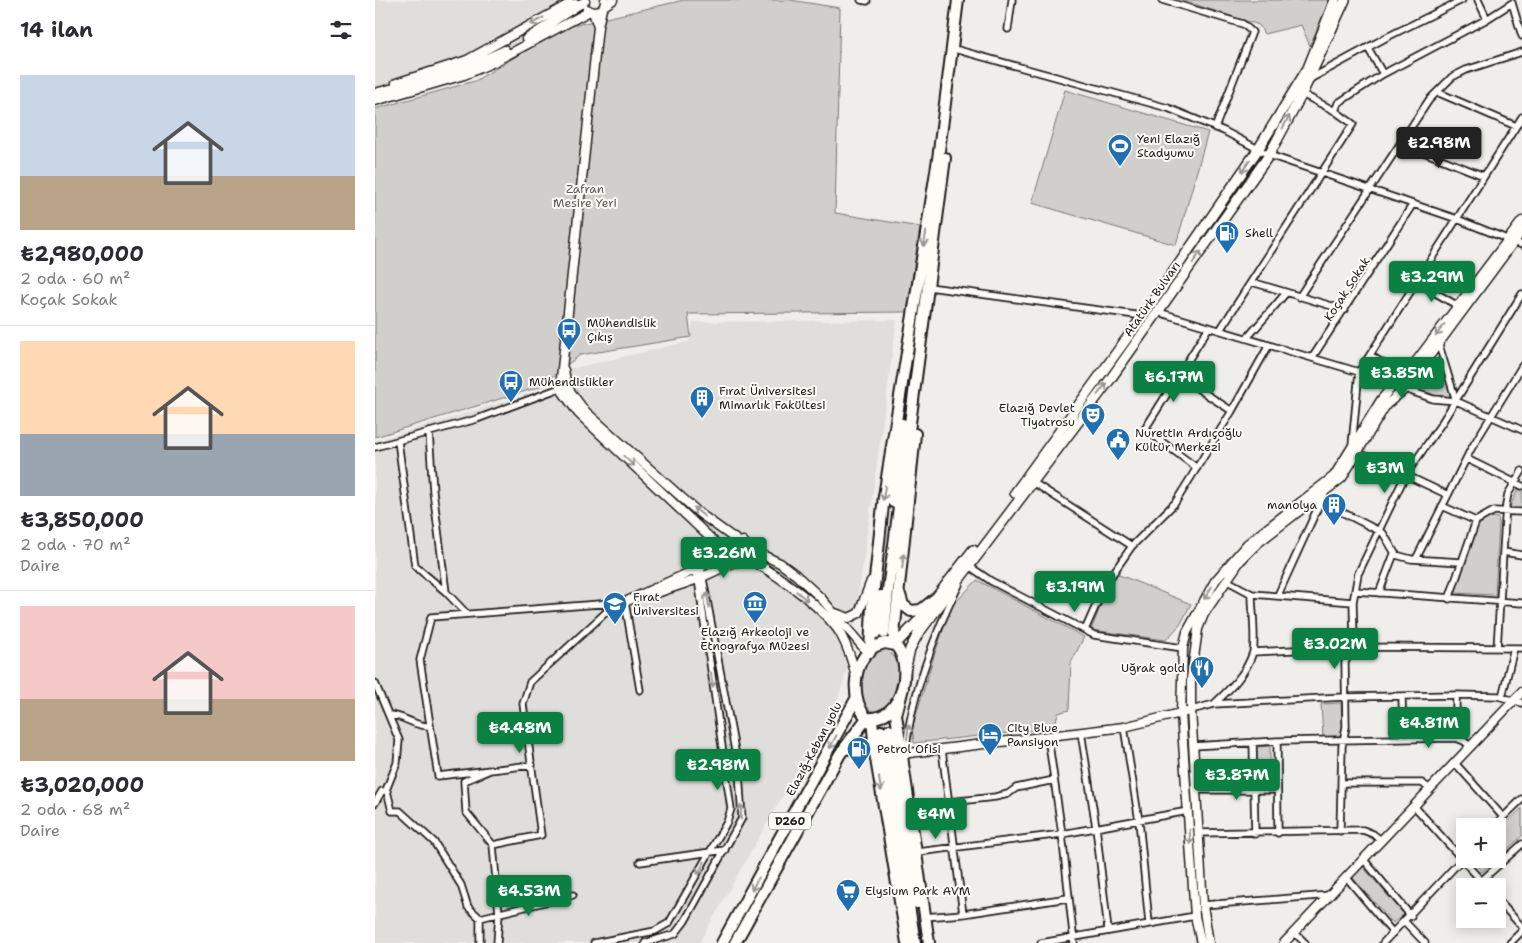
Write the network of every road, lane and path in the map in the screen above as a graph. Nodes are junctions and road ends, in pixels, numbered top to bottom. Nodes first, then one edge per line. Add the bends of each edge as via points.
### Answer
1 (613, 0) edge
2 (958, 0) edge
3 (964, 0) edge
4 (1012, 0) edge
5 (1162, 0) edge
6 (1335, 0) edge
7 (1345, 0) edge
8 (1462, 0) edge
9 (1478, 0) edge
10 (583, 2) edge
11 (1511, 2) edge
12 (604, 5) edge
13 (592, 12) junction
14 (1487, 19) junction
15 (598, 27) junction
16 (1009, 28) dead end
17 (1522, 36) edge
18 (1368, 48) junction
19 (958, 50) junction
20 (1522, 52) edge
21 (1383, 74) junction
22 (1308, 80) junction
23 (375, 88) edge
24 (1437, 92) junction
25 (375, 93) edge
26 (1302, 94) junction
27 (375, 102) edge
28 (1335, 111) junction
29 (1522, 117) edge
30 (1516, 126) junction
31 (1215, 128) junction
32 (1401, 143) junction
33 (1259, 148) junction
34 (1269, 155) junction
35 (1320, 173) junction
36 (1484, 176) junction
37 (1369, 190) junction
38 (1413, 204) junction
39 (1457, 219) junction
40 (1522, 221) edge
41 (1522, 231) edge
42 (1515, 242) edge
43 (1252, 282) junction
44 (1417, 282) junction
45 (929, 287) junction
46 (917, 289) junction
47 (1285, 293) junction
48 (1522, 294) edge
49 (1299, 297) junction
50 (1458, 306) junction
51 (1345, 310) junction
52 (1158, 312) junction
53 (1143, 316) junction
54 (1209, 327) junction
55 (1220, 330) junction
56 (1247, 338) junction
57 (1269, 345) junction
58 (1439, 345) junction
59 (1370, 355) junction
60 (562, 358) junction
61 (1312, 358) junction
62 (1521, 370) edge
63 (1359, 372) junction
64 (1401, 375) junction
65 (1180, 376) junction
66 (560, 388) junction
67 (1405, 389) junction
68 (1455, 401) junction
69 (1233, 411) junction
70 (1490, 415) junction
71 (1522, 430) edge
72 (429, 432) junction
73 (398, 441) junction
74 (375, 447) edge
75 (1354, 450) junction
76 (1467, 459) junction
77 (1197, 468) junction
78 (1522, 470) edge
79 (1405, 476) junction
80 (1031, 481) junction
81 (1515, 483) junction
82 (1522, 486) edge
83 (1324, 494) junction
84 (1448, 495) junction
85 (1442, 506) junction
86 (1505, 511) junction
87 (1522, 512) edge
88 (1476, 521) junction
89 (1379, 531) junction
90 (738, 541) junction
91 (1132, 546) junction
92 (750, 548) junction
93 (1503, 552) junction
94 (729, 553) junction
95 (1394, 554) junction
96 (1522, 555) edge
97 (747, 559) junction
98 (1417, 559) junction
99 (735, 562) junction
100 (877, 562) junction
101 (1461, 562) junction
102 (969, 566) junction
103 (698, 569) junction
104 (701, 578) junction
105 (1226, 580) junction
106 (1355, 591) junction
107 (446, 592) junction
108 (899, 592) junction
109 (1379, 593) junction
110 (1252, 594) junction
111 (1279, 595) junction
112 (935, 599) junction
113 (1449, 599) junction
114 (625, 602) junction
115 (1353, 602) junction
116 (1499, 602) junction
117 (1522, 603) edge
118 (615, 604) junction
119 (832, 611) junction
120 (465, 613) junction
121 (1085, 630) junction
122 (894, 644) junction
123 (1351, 647) junction
124 (1183, 648) junction
125 (1497, 648) junction
126 (1515, 648) junction
127 (1522, 648) edge
128 (869, 652) junction
129 (1253, 652) junction
130 (905, 672) junction
131 (856, 679) junction
132 (375, 683) edge
133 (903, 688) junction
134 (639, 690) dead end
135 (1522, 692) edge
136 (1456, 695) junction
137 (1401, 696) junction
138 (1502, 697) junction
139 (856, 698) junction
140 (1344, 698) junction
141 (1518, 702) edge
142 (1213, 704) junction
143 (1191, 710) junction
144 (1181, 713) junction
145 (389, 715) junction
146 (870, 718) junction
147 (430, 726) junction
148 (1124, 727) junction
149 (1081, 732) junction
150 (1048, 737) junction
151 (1456, 738) junction
152 (1403, 739) junction
153 (1343, 740) junction
154 (1277, 741) junction
155 (1253, 742) junction
156 (1193, 746) junction
157 (874, 747) junction
158 (1471, 747) junction
159 (942, 750) junction
160 (903, 753) junction
161 (836, 761) junction
162 (1455, 763) junction
163 (532, 765) junction
164 (489, 770) junction
165 (1054, 780) junction
166 (1342, 783) junction
167 (1430, 789) junction
168 (386, 790) junction
169 (1197, 790) junction
170 (1255, 790) junction
171 (1277, 790) junction
172 (1522, 799) edge
173 (949, 802) junction
174 (375, 803) edge
175 (1415, 807) junction
176 (1188, 811) junction
177 (1503, 817) joint
178 (1139, 821) junction
179 (1096, 827) junction
180 (1340, 831) junction
181 (1199, 833) junction
182 (1278, 833) junction
183 (1062, 834) junction
184 (1255, 834) junction
185 (1382, 841) junction
186 (1522, 844) edge
187 (493, 845) junction
188 (956, 848) junction
189 (725, 850) junction
190 (1456, 851) edge
191 (710, 852) junction
192 (918, 852) junction
193 (1364, 860) junction
194 (640, 862) dead end
195 (1456, 866) edge
196 (1471, 868) edge
197 (1347, 878) junction
198 (1478, 878) edge
199 (1489, 878) edge
200 (573, 895) dead end
201 (1331, 895) junction
202 (1069, 898) junction
203 (1203, 905) junction
204 (1506, 910) edge
205 (499, 914) junction
206 (963, 914) junction
207 (1195, 916) junction
208 (1411, 916) junction
209 (924, 917) junction
210 (480, 918) junction
211 (1405, 922) junction
212 (1149, 923) junction
213 (1522, 927) edge
214 (1108, 930) junction
215 (1295, 932) junction
216 (1522, 932) edge
217 (1393, 933) junction
218 (1074, 940) edge
219 (481, 943) edge
220 (497, 943) edge
221 (594, 943) edge
222 (645, 943) edge
223 (722, 943) edge
224 (735, 943) edge
225 (907, 943) edge
226 (915, 943) edge
227 (924, 943) edge
228 (929, 943) edge
229 (1041, 943) edge
230 (1201, 943) edge
231 (1209, 943) edge
232 (1284, 943) edge
233 (1305, 943) edge
234 (1383, 943) edge
235 (1425, 943) edge
236 (1510, 943) edge

1 - 12 street
2 -> 46 highway via 938,159
3 - 19 highway
4 - 16 street
5 - 31 street via 1243,24 1252,32
6 - 33 main road, Atatürk Bulvarı via 1308,68
7 - 22 main road, Atatürk Bulvarı
8 - 18 street
9 - 14 street
10 - 13 street
10 -> 23 street via 569,4 467,60
10 - 25 street via 523,41 485,60 414,84
11 - 14 street
11 - 17 street
12 - 13 street
12 - 15 street
13 - 15 street
13 - 27 street via 464,75
14 - 21 street
15 - 60 street
18 - 21 street
18 - 22 street
19 - 31 street via 1168,108
19 - 45 highway
20 - 24 street via 1466,70 1452,77
21 - 28 street via 1338,103
22 - 26 main road, Atatürk Bulvarı
24 - 30 street
24 - 32 street
26 - 28 street
34 -> 26 main road, Atatürk Bulvarı
28 - 35 street via 1353,124
29 - 30 street
30 - 36 street
31 - 33 street
32 - 36 street
32 - 37 street
33 - 34 street
33 -> 53 main road, Atatürk Bulvarı
34 - 35 street
52 -> 34 main road, Atatürk Bulvarı
35 - 37 street
35 - 43 street
36 - 39 street
37 - 38 street
37 - 49 street
38 - 39 street
38 - 51 street, Koçak Sokak
39 - 42 street
39 - 44 street
40 - 42 street
41 - 42 street
42 - 50 street
42 - 58 street
43 - 47 street
43 - 55 street
44 - 50 street
44 - 59 street
45 - 46 highway via 880,633
45 - 53 street
108 -> 45 highway
46 -> 100 highway via 884,496
47 - 49 street
47 - 56 street
48 - 68 street
49 - 51 street
50 -> 64 street via 1411,368
51 - 61 street, Koçak Sokak
52 - 54 street
80 -> 52 main road, Atatürk Bulvarı
53 - 112 main road, Atatürk Bulvarı via 983,538
54 - 55 street
54 - 65 street
55 - 56 street
56 - 57 street
57 - 61 street
57 - 69 street
58 - 67 street
58 - 68 street
59 - 63 street
59 - 64 street
60 - 66 street
90 -> 60 street via 699,514 585,410 567,387
61 - 63 street
62 - 70 street
63 - 75 street
64 - 67 street
64 - 75 street via 1381,400
65 - 69 street
65 - 77 street via 1145,429
66 - 72 street via 477,419
66 -> 94 street via 578,413
67 - 68 street via 1433,400
67 - 75 street via 1386,405
68 - 70 street
68 - 79 street
69 - 77 street
70 - 71 street
70 - 76 street
72 - 73 street
72 - 107 street
73 - 74 street
73 - 107 street via 415,566
75 - 79 street
75 - 83 street via 1346,473
75 -> 124 street via 1334,476 1247,544 1215,581 1194,618
76 - 81 street
76 - 84 street
77 - 91 street via 1175,503
78 - 81 street
79 - 84 street
79 - 89 street
80 - 91 street
80 - 102 main road, Atatürk Bulvarı
81 - 82 street
81 - 86 street
83 - 89 street via 1328,505
83 - 105 street via 1258,543
83 - 111 street
84 - 85 street
85 - 88 street
85 - 98 street
86 - 87 street
86 - 88 street via 1494,511
86 - 93 street
88 - 101 street
89 - 95 street
89 - 106 street via 1358,574
90 - 92 street
90 - 94 street via 732,544
91 - 121 street via 1105,585
92 - 97 street
92 - 119 street via 796,575
93 - 96 street
93 - 116 street
94 - 99 street
94 - 103 street
95 - 98 street
95 - 109 street
97 - 99 street
97 -> 131 street via 781,579 822,613 840,634
98 - 101 street
99 - 104 street
100 - 119 street via 859,613 849,618
100 - 128 highway
101 - 113 street
102 - 121 street via 991,581
102 - 130 main road, Atatürk Bulvarı via 918,634
160 -> 102 street via 941,620
103 - 104 street
103 - 114 street
104 - 114 street
189 -> 104 street via 742,818 739,772
104 -> 191 street via 731,810
105 - 110 street
105 - 143 street via 1198,629 1191,680
106 - 109 street
106 - 115 street
107 - 120 street
108 - 112 highway via 903,605 911,611 921,610
108 - 122 highway
109 - 113 street
110 - 111 street
110 - 129 street
111 - 115 street
112 - 122 main road, Atatürk Bulvarı via 918,622
113 - 116 street
114 - 118 street
114 - 134 street
115 - 123 street
116 - 117 street
116 - 125 street
118 - 120 street
118 - 163 street via 530,682 523,704
119 - 128 street
120 - 147 street via 431,617 420,660
121 - 124 street
122 - 128 highway via 885,642
122 - 130 highway via 903,657
123 - 125 street
123 - 129 street
123 - 140 street via 1345,663
124 - 144 street
125 - 126 street
126 - 127 street
126 - 138 street
128 - 131 highway
129 - 142 street via 1229,691
130 - 133 highway
131 - 139 highway
132 - 145 street
133 - 146 highway via 888,712
133 - 160 highway via 896,715
135 - 141 street
136 - 137 street
136 - 138 street
136 - 151 street
137 - 140 street
137 - 152 street
138 - 141 street
139 - 146 highway
139 -> 223 highway, Elazığ-Keban yolu / D260
140 - 142 street
140 - 153 street via 1346,727
141 - 158 street
142 - 143 street
143 - 144 street
143 - 156 street
144 - 148 street
144 - 176 street
145 - 147 street via 420,726
145 - 168 street via 399,740 399,750
146 - 157 highway
146 - 161 highway, Elazığ-Keban yolu / D260
147 - 164 street via 438,776
148 - 149 street
148 - 178 street
149 - 150 street
149 - 179 street
150 - 159 street
150 - 165 street
151 - 152 street
151 - 158 street
152 - 153 street
153 - 154 street
153 - 166 street
154 - 155 street
154 - 171 street
155 - 156 street
155 - 170 street
156 - 169 street
157 - 161 highway, D260 via 857,742
157 -> 225 highway
158 - 162 street
159 - 160 street
159 - 173 street
160 - 192 highway
161 - 224 highway, Elazığ-Keban yolu / D260
162 - 167 street
162 - 177 street
163 - 164 street
163 - 187 street via 541,834
164 - 187 street via 464,781 466,812
165 - 173 street via 1016,788 995,797
165 - 183 street
166 - 167 street via 1422,783
166 - 180 street
167 - 175 street
168 - 174 street
168 - 210 street via 390,794 392,811 400,811 434,842 461,885 468,906
169 - 170 street
169 - 181 street
170 - 171 street
170 - 184 street
171 - 182 street
172 - 177 street
173 - 188 street
175 - 185 street
175 - 190 street
176 - 178 street
176 -> 207 street
178 - 179 street
178 - 212 street
179 - 183 street
179 - 214 street
180 - 182 street
180 - 185 street via 1366,831
181 - 184 street
181 - 203 street
182 - 184 street
183 - 188 street
183 - 202 street
185 - 193 street
186 - 199 street
187 - 205 street
188 - 192 street
188 - 206 street
189 - 191 street
189 - 222 street via 675,934
191 - 194 street
191 -> 221 street via 669,923 655,931
192 - 209 highway
193 - 197 street
193 - 208 street
195 - 208 street
196 - 198 street
197 - 201 street
197 - 217 street
200 - 205 street
201 - 203 street
201 - 215 street
202 - 206 street
202 - 218 street
203 - 231 street
204 - 213 street
205 - 210 street
205 - 220 street
206 - 209 street
207 - 212 street
207 - 230 street
208 - 211 street
209 - 228 highway
210 - 219 street
211 - 217 street
211 - 235 street
212 - 214 street
214 - 218 street
215 - 232 street
215 - 233 street
216 - 236 street
217 - 234 street
218 - 229 street
226 - 227 highway via 885,730

